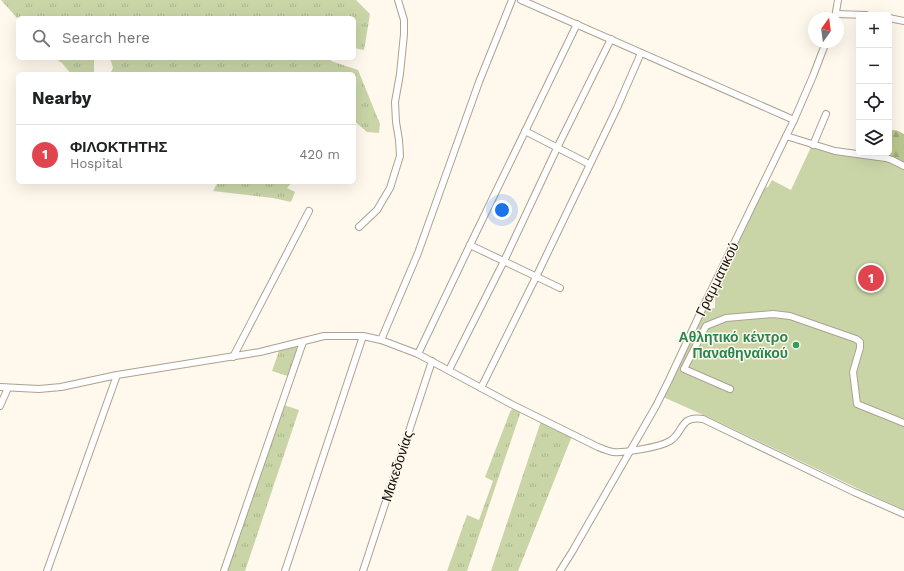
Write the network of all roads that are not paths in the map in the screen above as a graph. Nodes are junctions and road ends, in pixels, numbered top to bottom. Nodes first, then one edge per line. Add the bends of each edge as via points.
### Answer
1 (398, 0) edge
2 (512, 0) edge
3 (521, 0) edge
4 (838, 0) edge
5 (836, 12) edge
6 (856, 15) edge
7 (844, 16) edge
8 (892, 19) edge
9 (904, 21) edge
10 (577, 24) junction
11 (611, 39) junction
12 (824, 48) edge
13 (641, 53) junction
14 (826, 114) dead end
15 (794, 120) junction
16 (525, 131) junction
17 (786, 136) junction
18 (813, 145) junction
19 (557, 148) junction
20 (589, 164) junction
21 (904, 166) edge
22 (309, 212) dead end
23 (358, 227) dead end
24 (470, 245) junction
25 (504, 261) junction
26 (536, 277) junction
27 (560, 288) dead end
28 (363, 336) junction
29 (382, 340) junction
30 (303, 342) junction
31 (418, 354) junction
32 (233, 357) junction
33 (432, 361) junction
34 (450, 370) junction
35 (117, 375) junction
36 (0, 387) edge
37 (8, 388) junction
38 (481, 388) junction
39 (730, 389) dead end
40 (0, 406) edge
41 (904, 423) edge
42 (630, 451) junction
43 (904, 514) edge
44 (47, 571) edge
45 (224, 571) edge
46 (285, 571) edge
47 (362, 571) edge
48 (560, 571) edge

1 - 23 street via 404,20 395,102 400,156 390,188 377,210
2 - 29 street via 479,82 418,253
3 - 10 street
4 - 5 street
6 - 7 street
8 - 9 street
10 - 11 street
10 - 16 street
11 - 13 street
11 - 19 street
12 - 15 street, Γραμματικού
13 - 15 street
13 - 20 street
14 - 18 street
15 - 17 street, Γραμματικού
16 - 19 street
16 - 24 street
17 - 18 street
17 - 42 street, Γραμματικού via 669,380
18 - 21 street via 835,151 886,158
19 - 20 street
19 - 25 street
20 - 26 street
22 - 32 street
24 - 25 street
24 - 31 street
25 - 26 street
25 - 34 street
26 - 27 street
26 - 38 street
28 - 29 street
28 - 30 street via 324,336
28 - 46 street
29 - 31 street
30 - 32 street
30 - 45 street
31 - 33 street
32 - 35 street
33 - 34 street
33 - 47 street, Μακεδονίας
34 - 38 street
35 - 37 street via 61,387
35 - 44 street
36 - 37 street
37 - 40 street
38 - 42 street via 604,450
39 - 41 street via 684,369 706,326 726,318 773,314 790,316 860,342 853,372 857,404
42 - 43 street via 670,442 688,420 703,419
42 - 48 street, Γραμματικού

